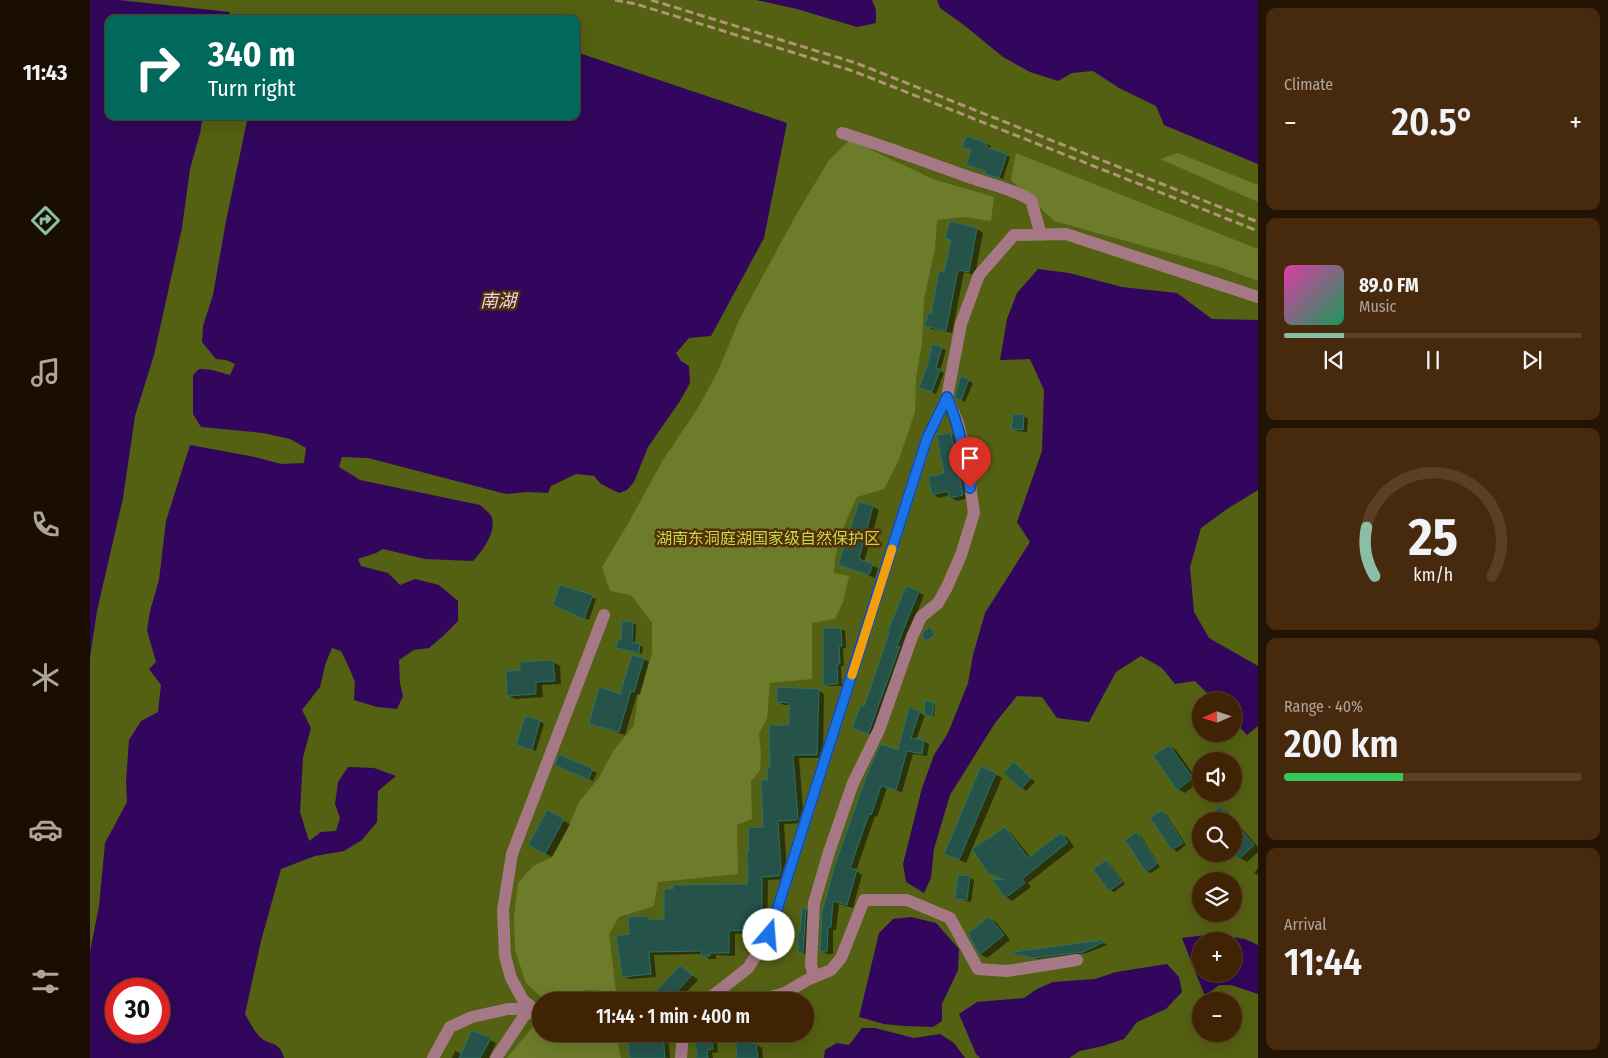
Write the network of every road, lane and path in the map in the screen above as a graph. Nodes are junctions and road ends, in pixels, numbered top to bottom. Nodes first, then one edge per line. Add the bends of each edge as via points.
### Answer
1 (842, 133) dead end
2 (1041, 235) junction
3 (1258, 297) edge
4 (947, 397) junction
5 (604, 615) dead end
6 (1077, 960) dead end
7 (814, 977) junction
8 (717, 992) edge
9 (787, 992) edge
10 (532, 1005) edge
11 (532, 1008) edge
12 (532, 1011) edge
13 (682, 1042) edge
14 (433, 1058) edge
15 (496, 1058) edge
16 (681, 1058) edge

1 - 2 street via 1017,192 1031,200
2 - 3 street via 1066,234
2 - 4 street via 1014,236 979,275 961,324
4 - 7 street via 958,423 966,457 974,514 947,587 938,603 921,617 912,637 879,730 853,783 814,903 811,965
4 - 8 street via 927,438 769,935 748,968
5 - 10 street via 512,854 504,910 505,956 519,993
6 - 7 street via 1007,971 978,970 950,918 907,900 864,900 841,958 831,970
7 - 9 street
11 - 14 street via 508,1009 472,1017 450,1027
12 - 15 street via 524,1016
13 - 16 street

